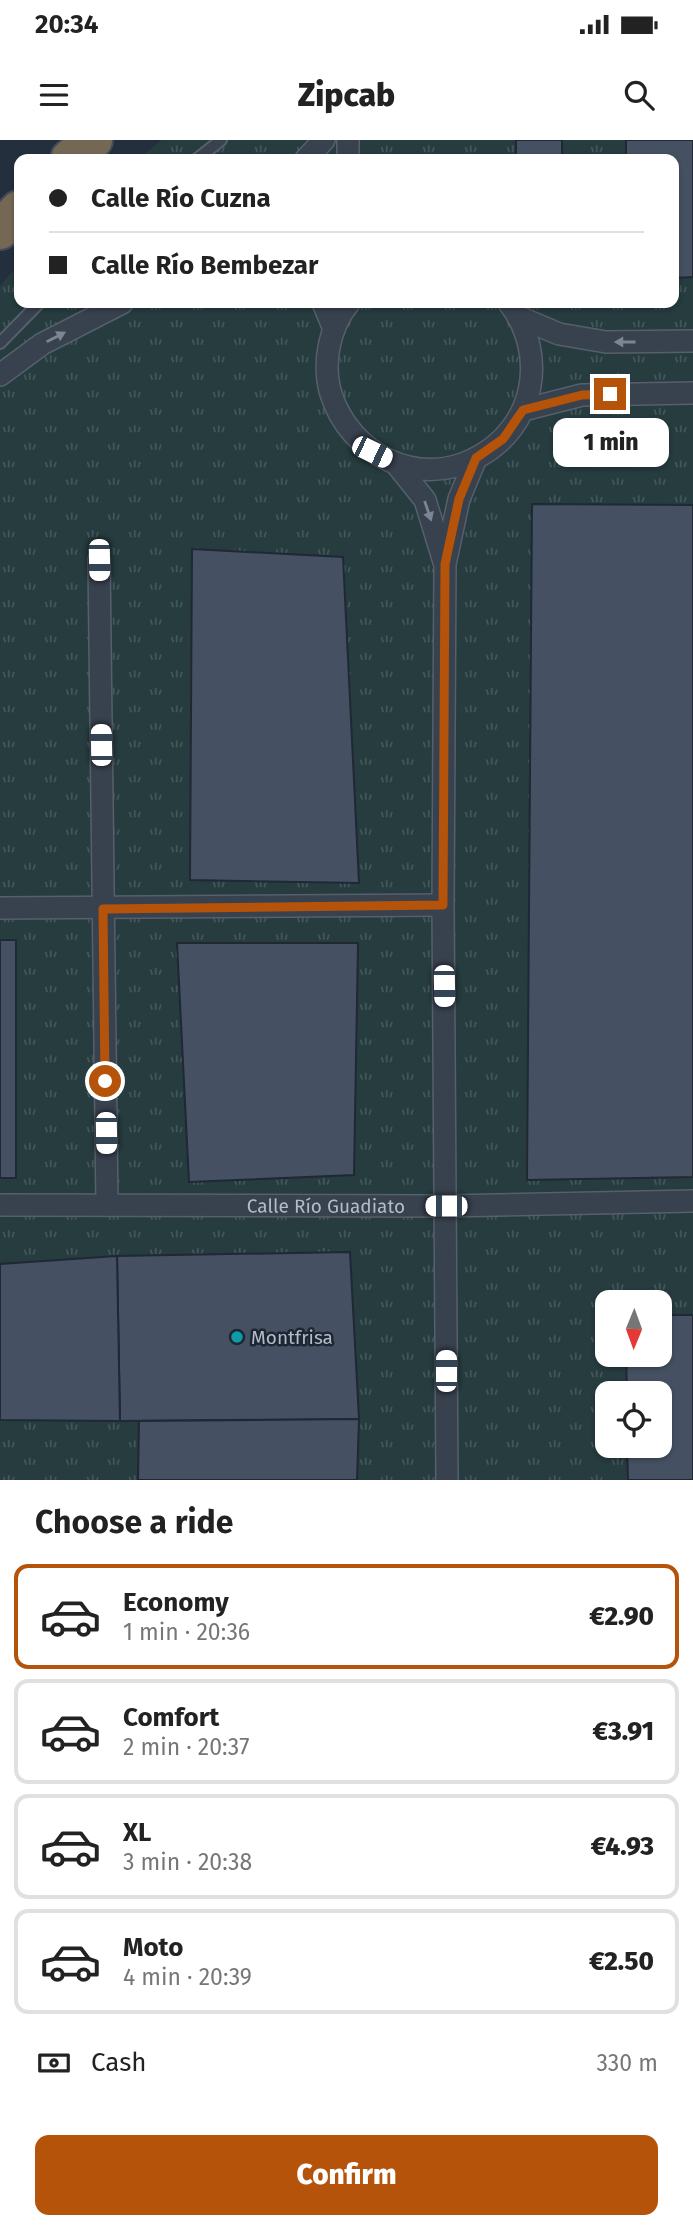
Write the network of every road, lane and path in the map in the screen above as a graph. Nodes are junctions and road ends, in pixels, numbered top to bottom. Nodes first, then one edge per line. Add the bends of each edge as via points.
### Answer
1 (93, 140) edge
2 (221, 140) edge
3 (324, 140) edge
4 (76, 154) edge
5 (203, 154) edge
6 (311, 154) edge
7 (14, 215) edge
8 (0, 230) edge
9 (34, 308) edge
10 (112, 308) edge
11 (325, 308) edge
12 (346, 308) edge
13 (515, 310) edge
14 (334, 329) junction
15 (693, 341) edge
16 (0, 343) edge
17 (0, 375) edge
18 (693, 393) edge
19 (523, 410) junction
20 (476, 458) junction
21 (397, 465) junction
22 (99, 560) dead end
23 (445, 564) junction
24 (443, 905) junction
25 (0, 908) edge
26 (103, 909) junction
27 (693, 1202) edge
28 (0, 1205) edge
29 (107, 1205) junction
30 (446, 1206) junction
31 (447, 1480) edge

1 - 4 highway
2 - 5 lane
3 - 6 street
7 - 8 highway
9 - 16 lane
17 -> 10 street via 42,344
11 - 14 street
12 - 14 street
15 -> 13 street via 606,342 559,334
13 - 19 street via 531,347 532,379
14 - 21 street via 327,354 328,383 336,411 361,443
18 - 19 street via 582,395
19 - 20 street via 503,439
20 - 21 street via 449,468 422,470
20 - 23 street via 459,499
21 -> 23 street via 425,500
22 - 26 street
23 - 24 street
24 - 26 street
24 - 30 street
25 - 26 street
26 - 29 street
27 - 30 street, Calle Río Guadiato
28 - 29 street, Calle Río Guadiato
29 - 30 street, Calle Río Guadiato
30 - 31 street

